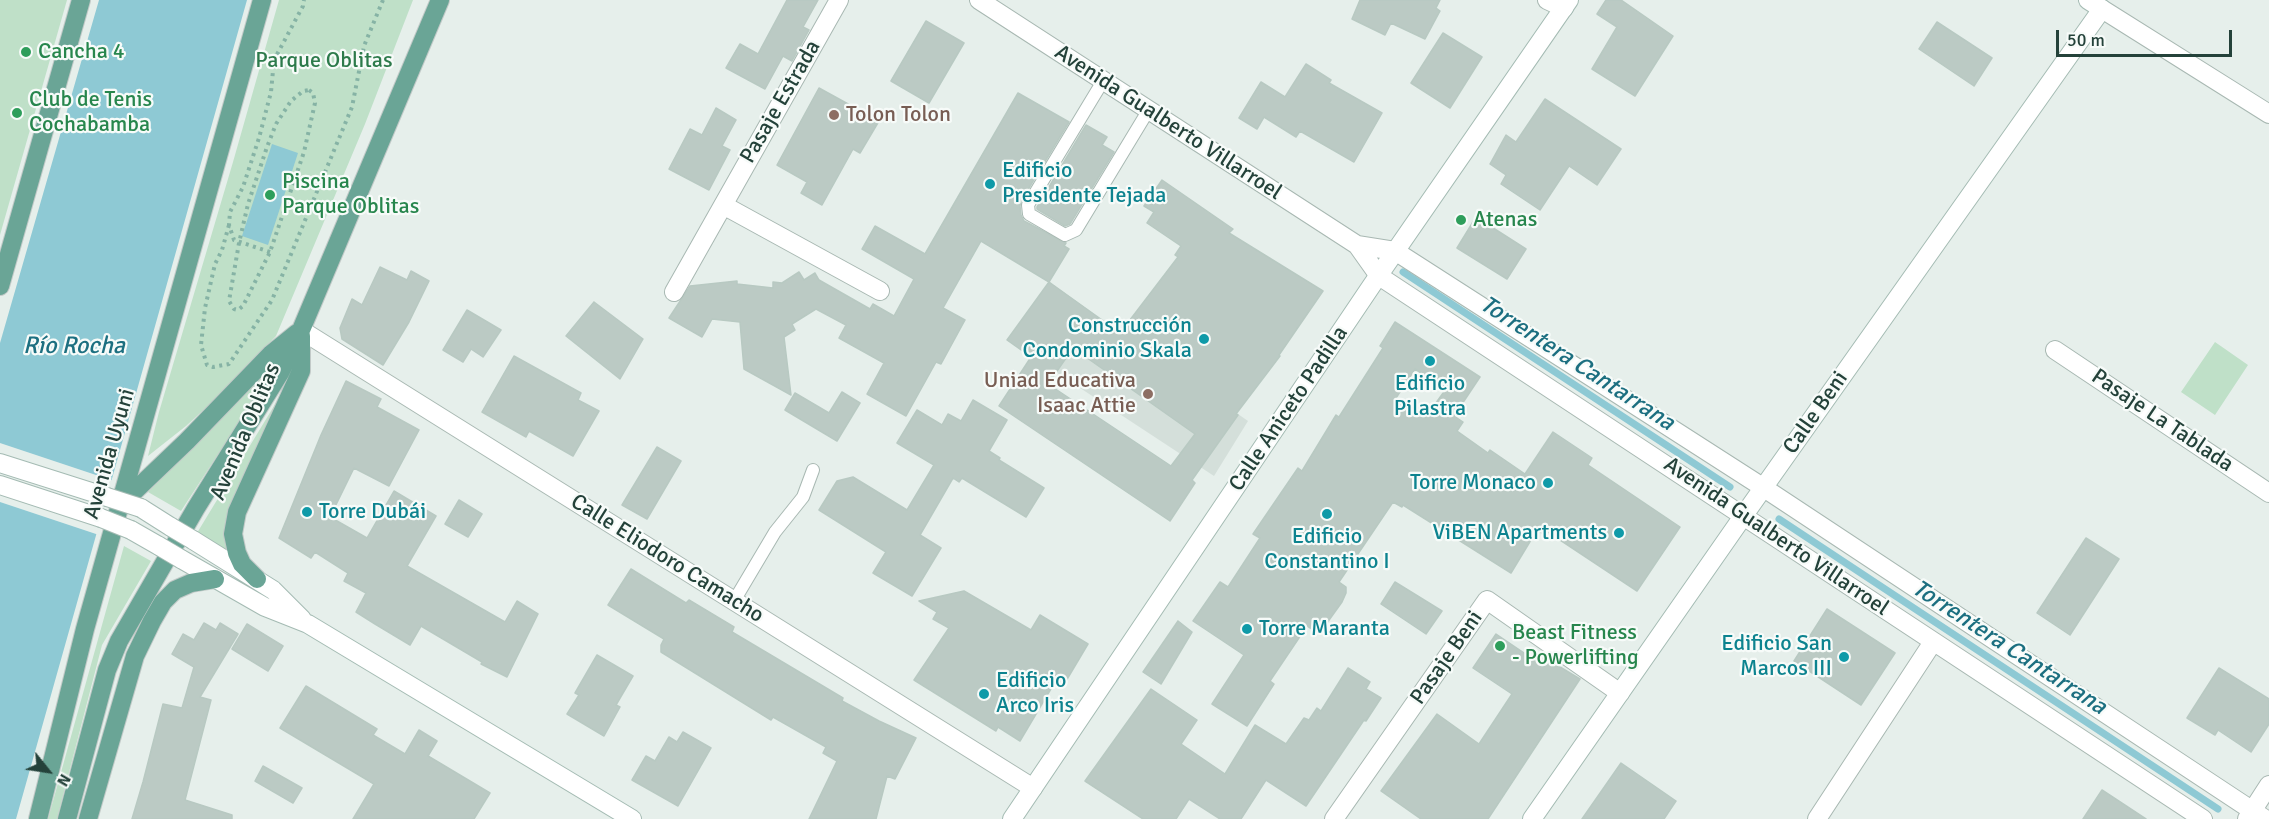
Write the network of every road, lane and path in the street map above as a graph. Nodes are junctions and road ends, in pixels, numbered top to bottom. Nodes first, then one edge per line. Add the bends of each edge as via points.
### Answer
1 (81, 0) edge
2 (262, 0) edge
3 (304, 0) edge
4 (383, 0) edge
5 (440, 0) edge
6 (840, 0) edge
7 (979, 0) edge
8 (1547, 0) edge
9 (1566, 4) edge
10 (2095, 4) edge
11 (1103, 81) junction
12 (1148, 111) junction
13 (2269, 114) edge
14 (723, 204) junction
15 (229, 225) junction
16 (239, 243) junction
17 (1357, 245) junction
18 (1395, 251) junction
19 (270, 252) junction
20 (1378, 276) junction
21 (0, 286) edge
22 (880, 291) dead end
23 (674, 292) dead end
24 (301, 330) junction
25 (2055, 350) dead end
26 (0, 463) edge
27 (813, 471) dead end
28 (0, 485) edge
29 (1764, 488) junction
30 (2269, 493) edge
31 (114, 501) junction
32 (1744, 515) junction
33 (215, 579) junction
34 (257, 579) junction
35 (734, 601) junction
36 (308, 624) junction
37 (1933, 642) junction
38 (1620, 693) junction
39 (2269, 785) edge
40 (1033, 788) junction
41 (2255, 816) edge
42 (38, 819) edge
43 (68, 819) edge
44 (88, 819) edge
45 (632, 819) edge
46 (1012, 819) edge
47 (1334, 819) edge
48 (1532, 819) edge
49 (1818, 819) edge
50 (2204, 819) edge

1 - 21 main road
2 - 31 main road, Avenida Uyuni
3 - 15 path via 274,60 271,92 259,138 230,212
4 - 15 path via 364,46 352,107 272,300 229,364 213,367 207,364 201,345 204,308
5 - 24 main road, Avenida Oblitas
6 - 14 street, Pasaje Estrada
7 - 11 street, Avenida Gualberto Villarroel
8 - 9 street
9 - 18 street, Calle Aniceto Padilla
10 - 13 street
10 - 29 street, Calle Beni
11 - 12 street, Avenida Gualberto Villarroel
11 - 12 lane via 1028,205 1029,214 1065,235 1076,230
12 - 17 street, Avenida Gualberto Villarroel
14 - 22 street
14 - 23 street, Pasaje Estrada
15 - 16 path
16 - 19 path
16 - 19 path via 229,301 234,309 243,306
16 - 19 path via 276,124 291,102 309,90 314,93 315,103 304,152
17 - 18 street, Avenida Gualberto Villarroel
17 - 20 street, Avenida Gualberto Villarroel
18 - 20 street, Calle Aniceto Padilla
18 - 29 street, Avenida Gualberto Villarroel
20 - 32 street, Avenida Gualberto Villarroel
20 - 40 street, Calle Aniceto Padilla
24 - 31 main road via 271,354 187,441
24 - 34 main road, Avenida Oblitas via 301,371 237,512 232,534 242,564
24 - 35 street, Calle Eliodoro Camacho
24 - 43 main road via 280,373 119,641 107,670
25 - 30 street, Pasaje La Tablada
26 - 31 street
27 - 35 lane via 803,497 775,532
28 - 33 street, bridge via 131,530
29 - 32 street, Calle Beni
29 - 41 street, Avenida Gualberto Villarroel
31 - 34 street, bridge via 141,508
31 - 42 main road, Avenida Uyuni
32 - 37 street, Avenida Gualberto Villarroel
32 - 38 street, Calle Beni
33 - 36 street via 265,607
33 - 44 main road via 175,590 152,621 135,656
34 - 36 street
35 - 40 street, Calle Eliodoro Camacho
36 - 45 street
37 - 49 street
37 - 50 street, Avenida Gualberto Villarroel
38 - 47 street, Pasaje Beni via 1487,600
38 - 48 street, Calle Beni
39 - 41 street
40 - 46 street, Calle Aniceto Padilla

